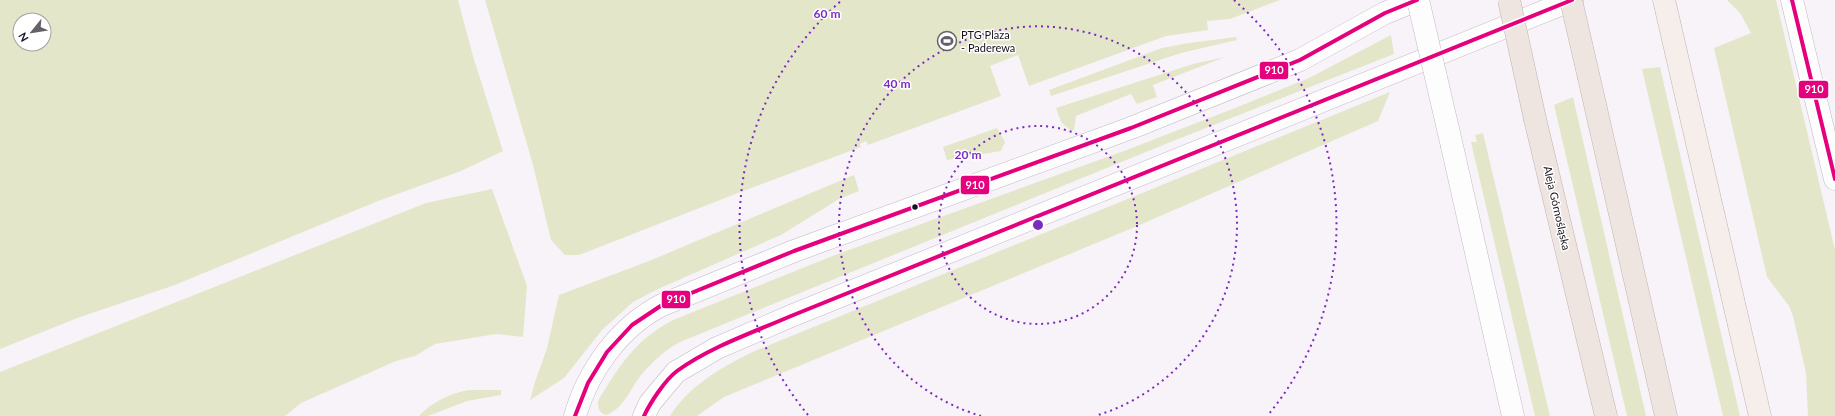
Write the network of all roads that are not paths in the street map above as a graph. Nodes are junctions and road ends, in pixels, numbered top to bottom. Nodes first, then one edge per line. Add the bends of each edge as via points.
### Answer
1 (1418, 0) edge
2 (1509, 0) edge
3 (1571, 0) edge
4 (1664, 0) edge
5 (1792, 0) edge
6 (1835, 179) edge
7 (575, 416) edge
8 (644, 416) edge
9 (1513, 416) edge
10 (1606, 416) edge
11 (1666, 416) edge
12 (1760, 416) edge

1 - 7 street via 1385,13 1293,63 1131,128 794,251 662,305 632,325 617,340 584,388
1 - 9 street, bridge
2 - 10 highway, Aleja Górnośląska, bridge
3 - 8 street via 717,348 676,372 650,403
3 - 11 highway, bridge
4 - 12 main road
5 - 6 street

